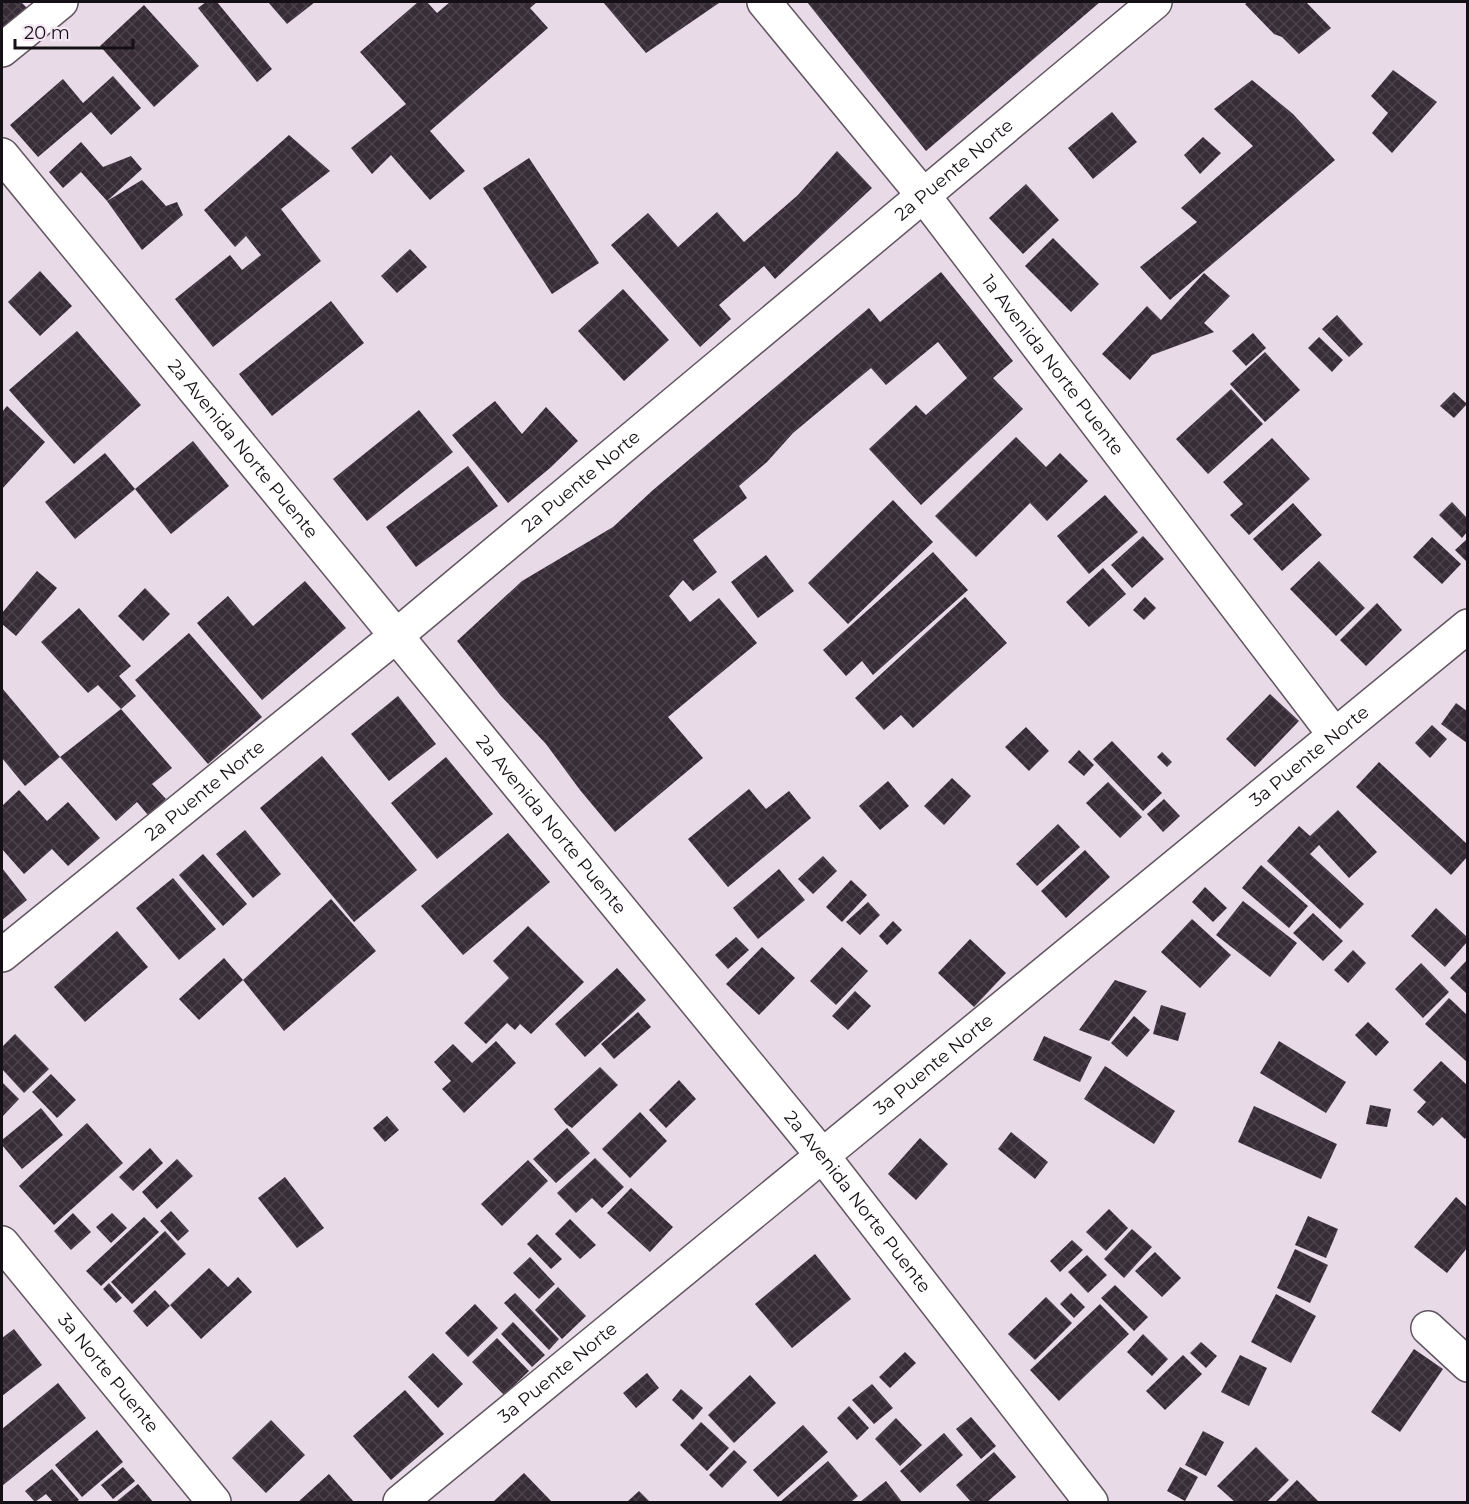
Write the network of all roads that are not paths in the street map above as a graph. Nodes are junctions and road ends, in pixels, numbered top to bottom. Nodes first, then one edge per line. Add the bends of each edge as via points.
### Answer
1 (61, 2) edge
2 (764, 2) edge
3 (1155, 2) edge
4 (2, 50) edge
5 (2, 155) edge
6 (923, 195) junction
7 (1467, 626) edge
8 (396, 636) junction
9 (1334, 734) junction
10 (2, 956) edge
11 (822, 1155) junction
12 (2, 1243) edge
13 (1428, 1328) dead end
14 (1467, 1365) edge
15 (214, 1503) edge
16 (400, 1503) edge
17 (1091, 1503) edge

1 - 4 street
2 - 6 street, 1a Avenida Norte Puente
3 - 6 street, 2a Puente Norte
5 - 8 street, 2a Avenida Norte Puente
6 - 8 street, 2a Puente Norte
6 - 9 street, 1a Avenida Norte Puente
7 - 9 street, 3a Puente Norte
8 - 10 street, 2a Puente Norte
8 - 11 street, 2a Avenida Norte Puente
9 - 11 street, 3a Puente Norte
11 - 16 street, 3a Puente Norte
11 - 17 street, 2a Avenida Norte Puente
12 - 15 street, 3a Norte Puente
13 - 14 street

